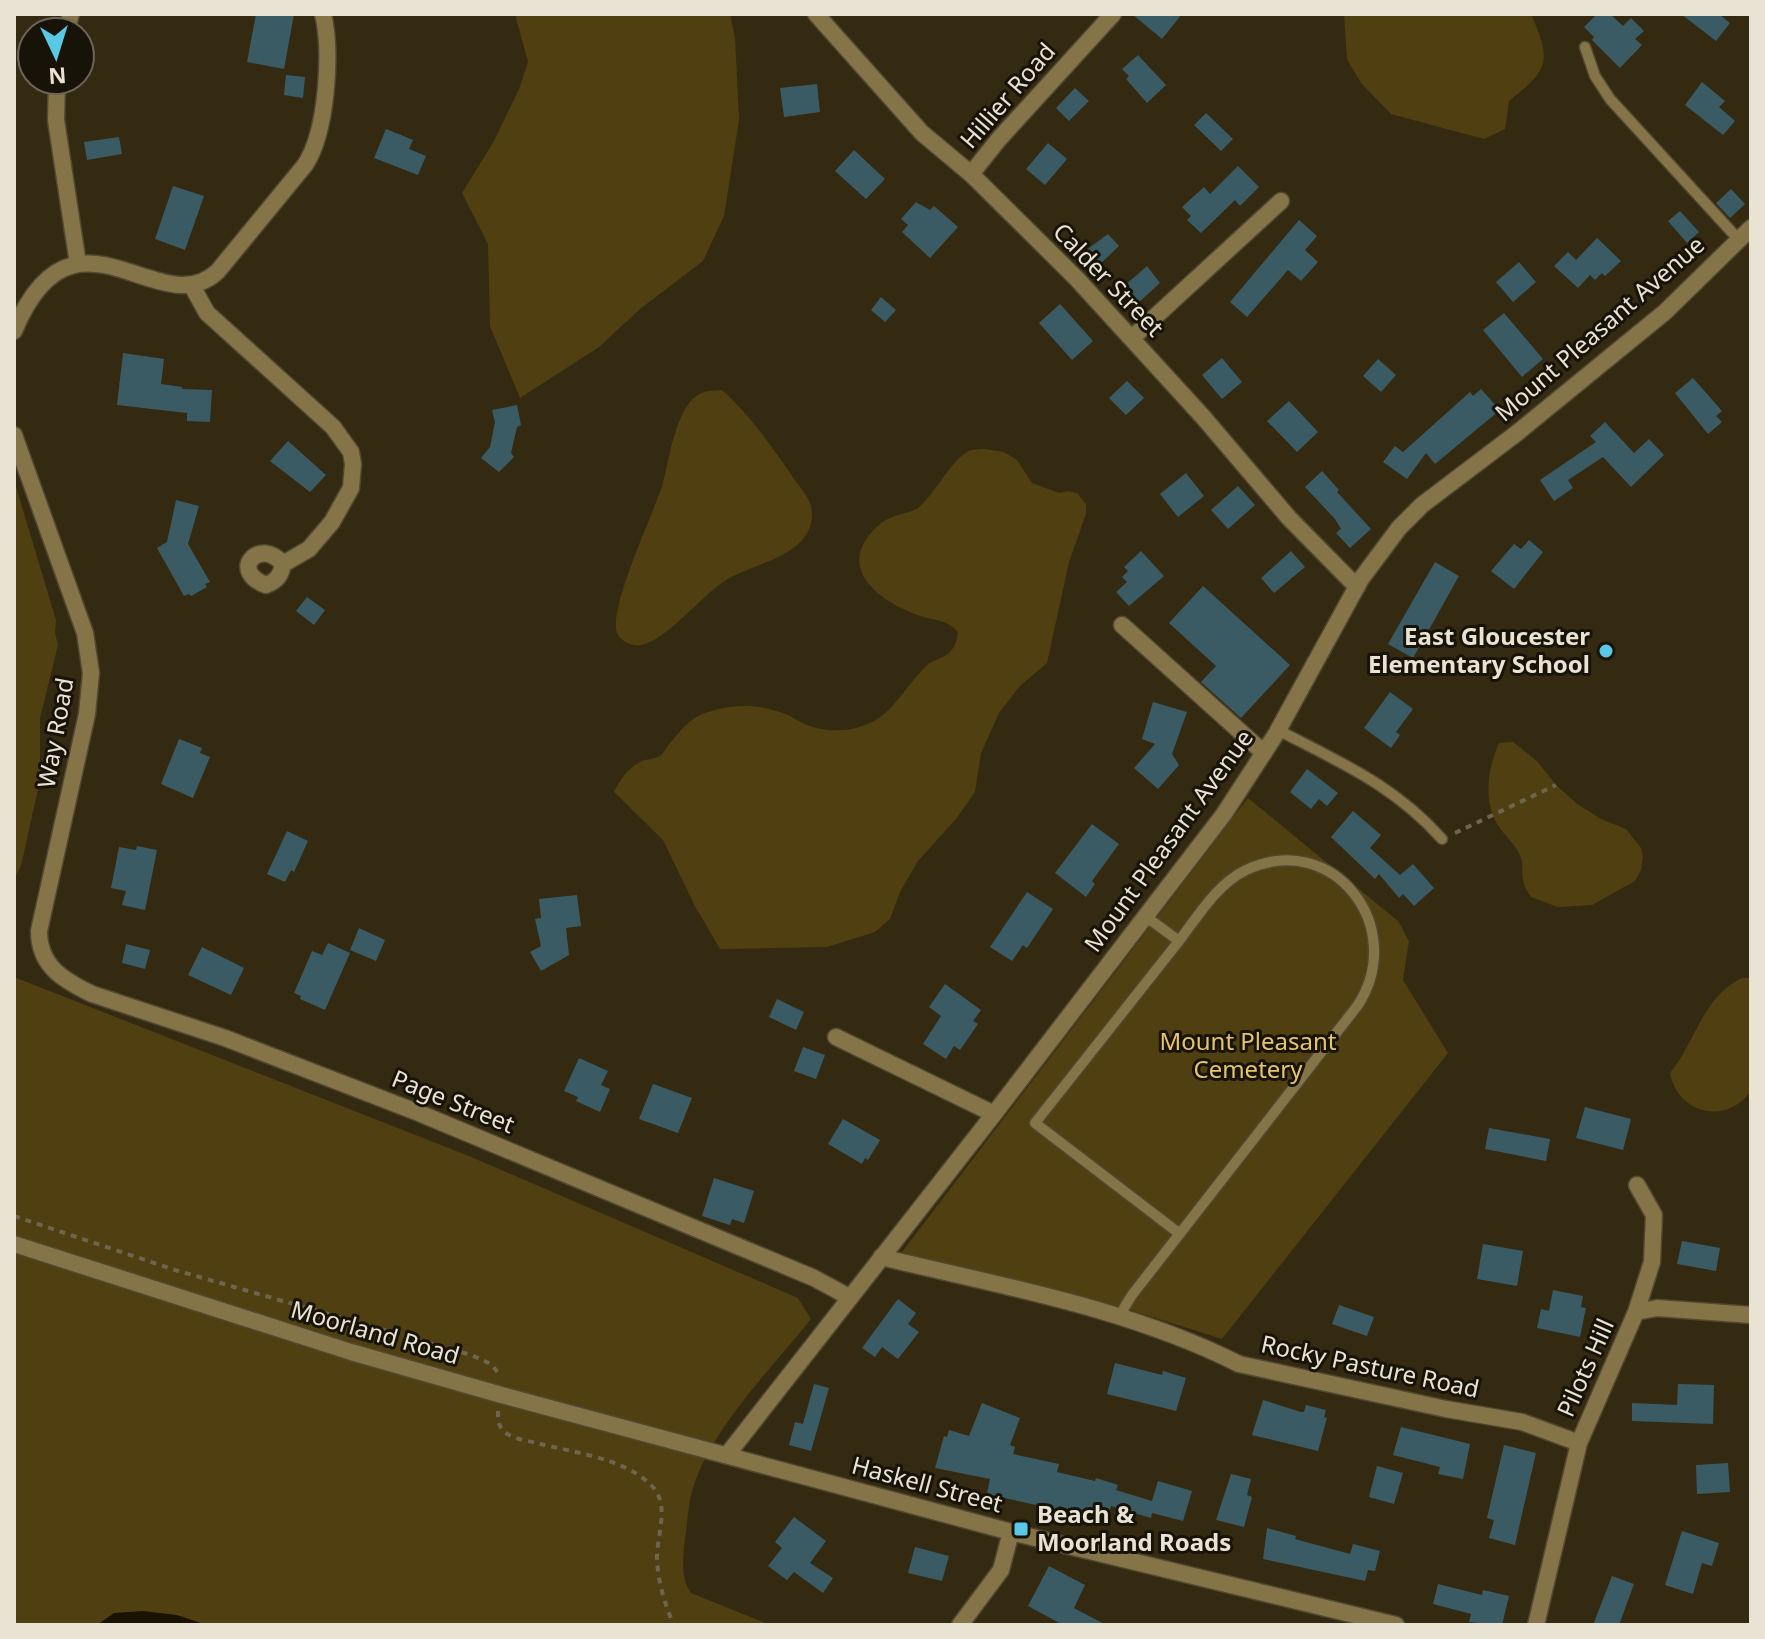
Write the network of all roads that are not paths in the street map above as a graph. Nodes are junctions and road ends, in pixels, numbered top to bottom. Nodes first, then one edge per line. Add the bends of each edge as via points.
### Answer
1 (323, 14) edge
2 (816, 14) edge
3 (1113, 14) edge
4 (1585, 47) dead end
5 (57, 96) edge
6 (971, 174) junction
7 (1281, 201) dead end
8 (1745, 234) edge
9 (78, 264) junction
10 (192, 286) junction
11 (14, 331) edge
12 (1132, 338) junction
13 (14, 435) edge
14 (283, 564) dead end
15 (1357, 587) junction
16 (1122, 625) dead end
17 (1278, 730) junction
18 (1264, 753) junction
19 (1442, 839) road end
20 (1145, 916) junction
21 (1179, 941) junction
22 (42, 953) joint
23 (836, 1037) dead end
24 (994, 1114) junction
25 (1637, 1185) dead end
26 (1180, 1234) junction
27 (14, 1244) edge
28 (881, 1257) junction
29 (849, 1297) junction
30 (1636, 1312) junction
31 (1751, 1315) edge
32 (1122, 1316) junction
33 (1579, 1443) junction
34 (727, 1455) junction
35 (1011, 1532) junction
36 (960, 1625) edge
37 (1396, 1625) edge
38 (1536, 1625) edge

1 - 10 street via 327,48 315,149 218,271
2 - 6 street, Calder Street via 922,133
3 - 6 street, Hillier Road
4 - 8 lane via 1610,99
5 - 9 street
6 - 12 street, Calder Street
7 - 12 street
8 - 15 street, Mount Pleasant Avenue via 1665,312 1422,505
9 - 10 street via 113,265
9 - 11 street via 62,268 43,285
10 - 14 street via 207,313 333,427 351,452 351,488 338,513 309,549
12 - 15 street, Calder Street via 1289,518
13 - 22 street, Way Road via 85,633 91,673 84,729 39,931
15 - 17 street, Mount Pleasant Avenue
16 - 18 street
17 - 18 street, Mount Pleasant Avenue
17 - 19 lane via 1382,785
18 - 20 street, Mount Pleasant Avenue
20 - 21 lane
20 - 24 street, Mount Pleasant Avenue
21 - 26 lane via 1035,1123
21 - 26 lane via 1233,878 1261,865 1291,862 1321,869 1347,886 1369,917 1376,947 1372,978 1358,1005
22 - 29 street, Page Street via 57,974 92,994 225,1038 419,1113
23 - 24 street
24 - 28 street, Mount Pleasant Avenue
25 - 30 street, Pilots Hill via 1654,1215 1652,1262
26 - 32 lane
27 - 34 street, Moorland Road via 351,1352
28 - 29 street, Mount Pleasant Avenue
28 - 32 street, Rocky Pasture Road
29 - 34 street, Mount Pleasant Avenue
30 - 31 street, Pilots Hill via 1657,1308
30 - 33 street, Pilots Hill
32 - 33 street, Rocky Pasture Road via 1239,1364 1522,1422
33 - 38 street
34 - 35 street, Haskell Street
35 - 36 street via 1001,1570
35 - 37 street, Haskell Street

